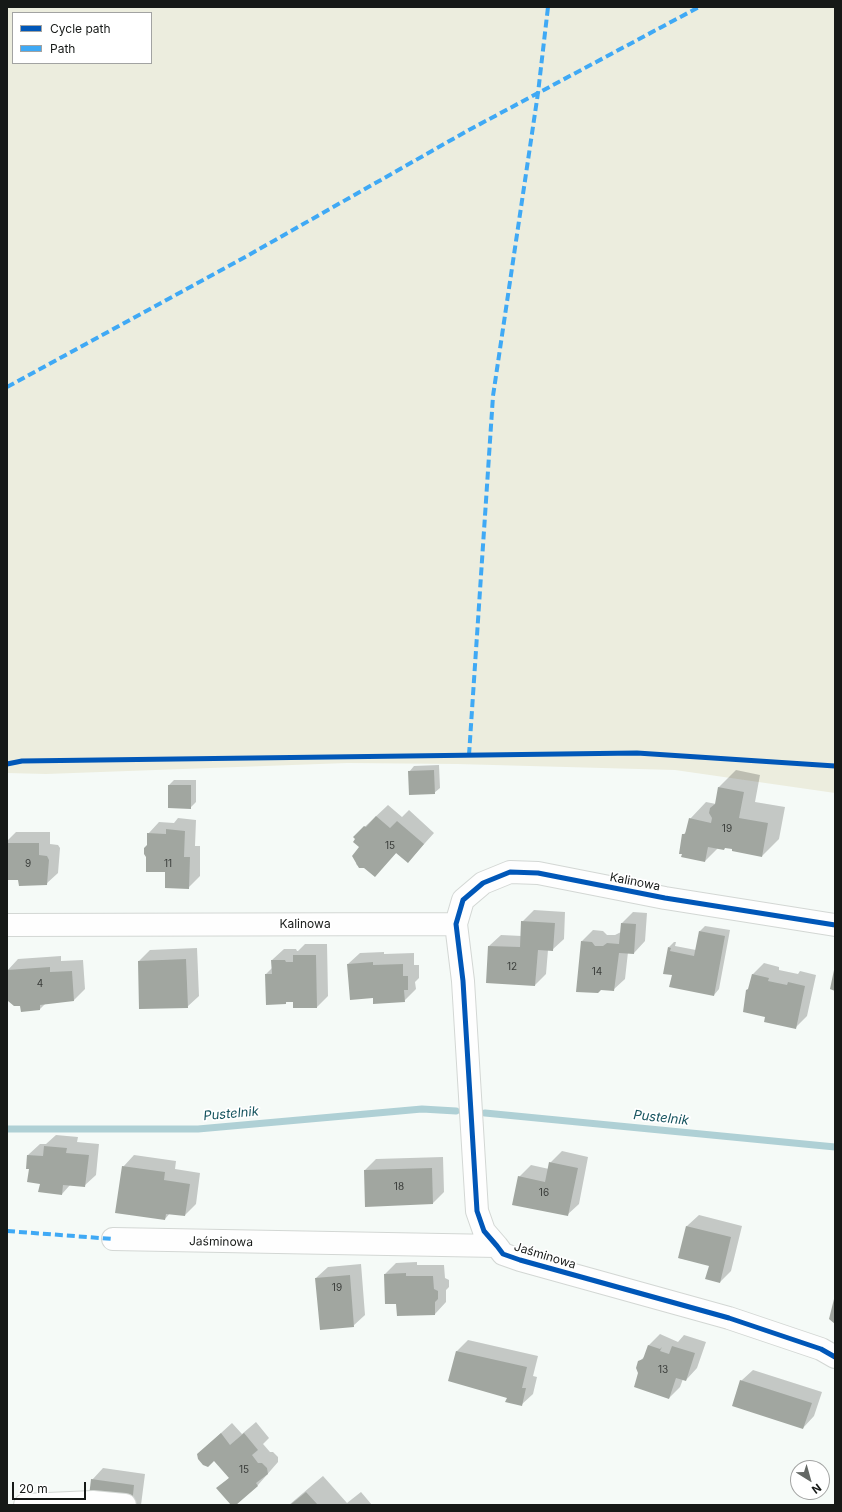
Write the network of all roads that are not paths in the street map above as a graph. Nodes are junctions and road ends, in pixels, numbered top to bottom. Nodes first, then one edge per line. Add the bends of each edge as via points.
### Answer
1 (456, 924) junction
2 (7, 925) edge
3 (835, 925) edge
4 (113, 1240) dead end
5 (497, 1246) junction
6 (835, 1357) edge
7 (25, 1505) edge
8 (125, 1505) edge

1 - 2 street, Kalinowa
1 - 3 street, Kalinowa via 463,900 483,883 510,872 538,872 665,898
1 - 5 street, Jaśminowa via 463,981 477,1211 484,1231
4 - 5 street, Jaśminowa
5 - 6 street, Jaśminowa via 504,1254 520,1260 729,1318 820,1349
7 - 8 street via 92,1502

